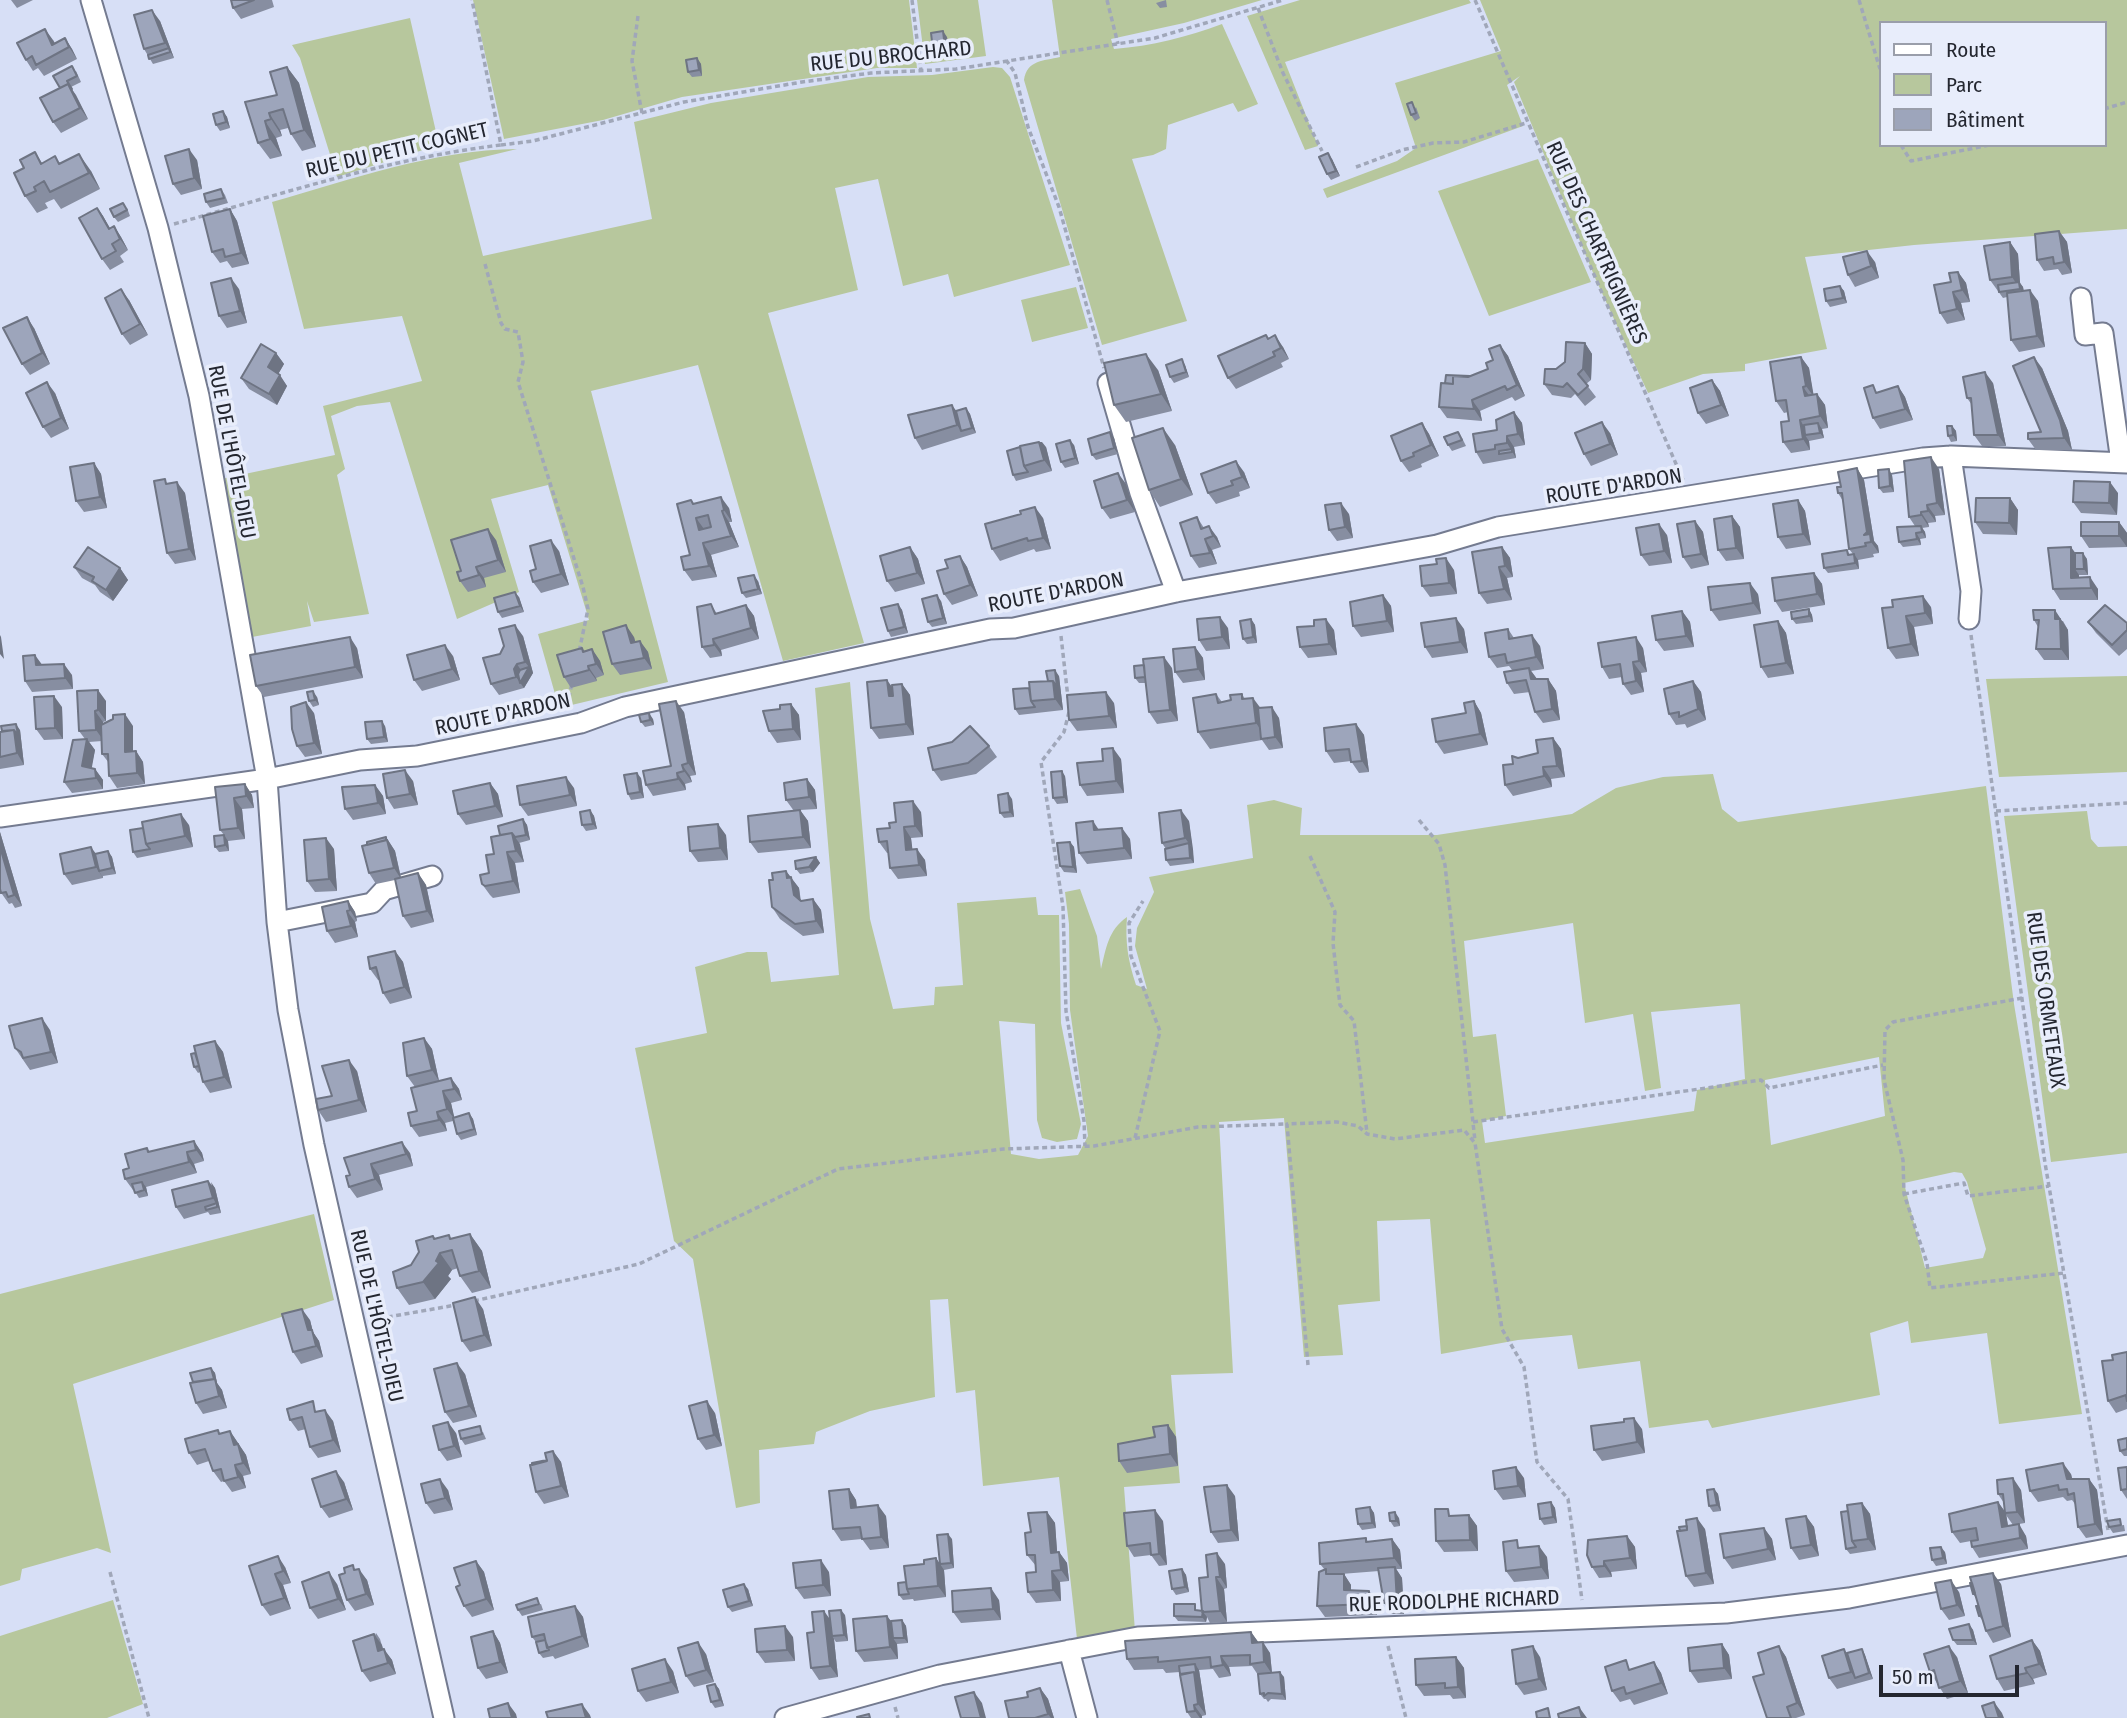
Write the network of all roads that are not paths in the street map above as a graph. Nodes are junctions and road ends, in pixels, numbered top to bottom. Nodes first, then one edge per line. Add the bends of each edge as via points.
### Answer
1 (91, 0) edge
2 (2081, 298) dead end
3 (1108, 383) edge
4 (1951, 456) junction
5 (2124, 462) edge
6 (1176, 592) junction
7 (1969, 619) road end
8 (267, 779) junction
9 (0, 817) edge
10 (432, 876) dead end
11 (277, 922) junction
12 (2119, 1546) edge
13 (1069, 1650) junction
14 (444, 1718) edge
15 (785, 1718) edge
16 (1087, 1718) edge

1 - 8 street, RUE DE L'HÔTEL-DIEU via 158,228 199,396
2 - 5 street via 2085,335 2103,333
3 - 6 street via 1140,493
4 - 5 street, ROUTE D'ARDON
4 - 6 street, ROUTE D'ARDON via 1498,527 1437,545
4 - 7 street via 1971,591
6 - 8 street, ROUTE D'ARDON via 625,707 568,725 417,756 360,760
8 - 9 street, ROUTE D'ARDON
8 - 11 street, RUE DE L'HÔTEL-DIEU
10 - 11 street via 384,890 372,904
11 - 14 street, RUE DE L'HÔTEL-DIEU via 288,1010
12 - 13 street, RUE RODOLPHE RICHARD via 1849,1598 1726,1614 1138,1637
13 - 15 street, RUE RODOLPHE RICHARD via 940,1675
13 - 16 street

